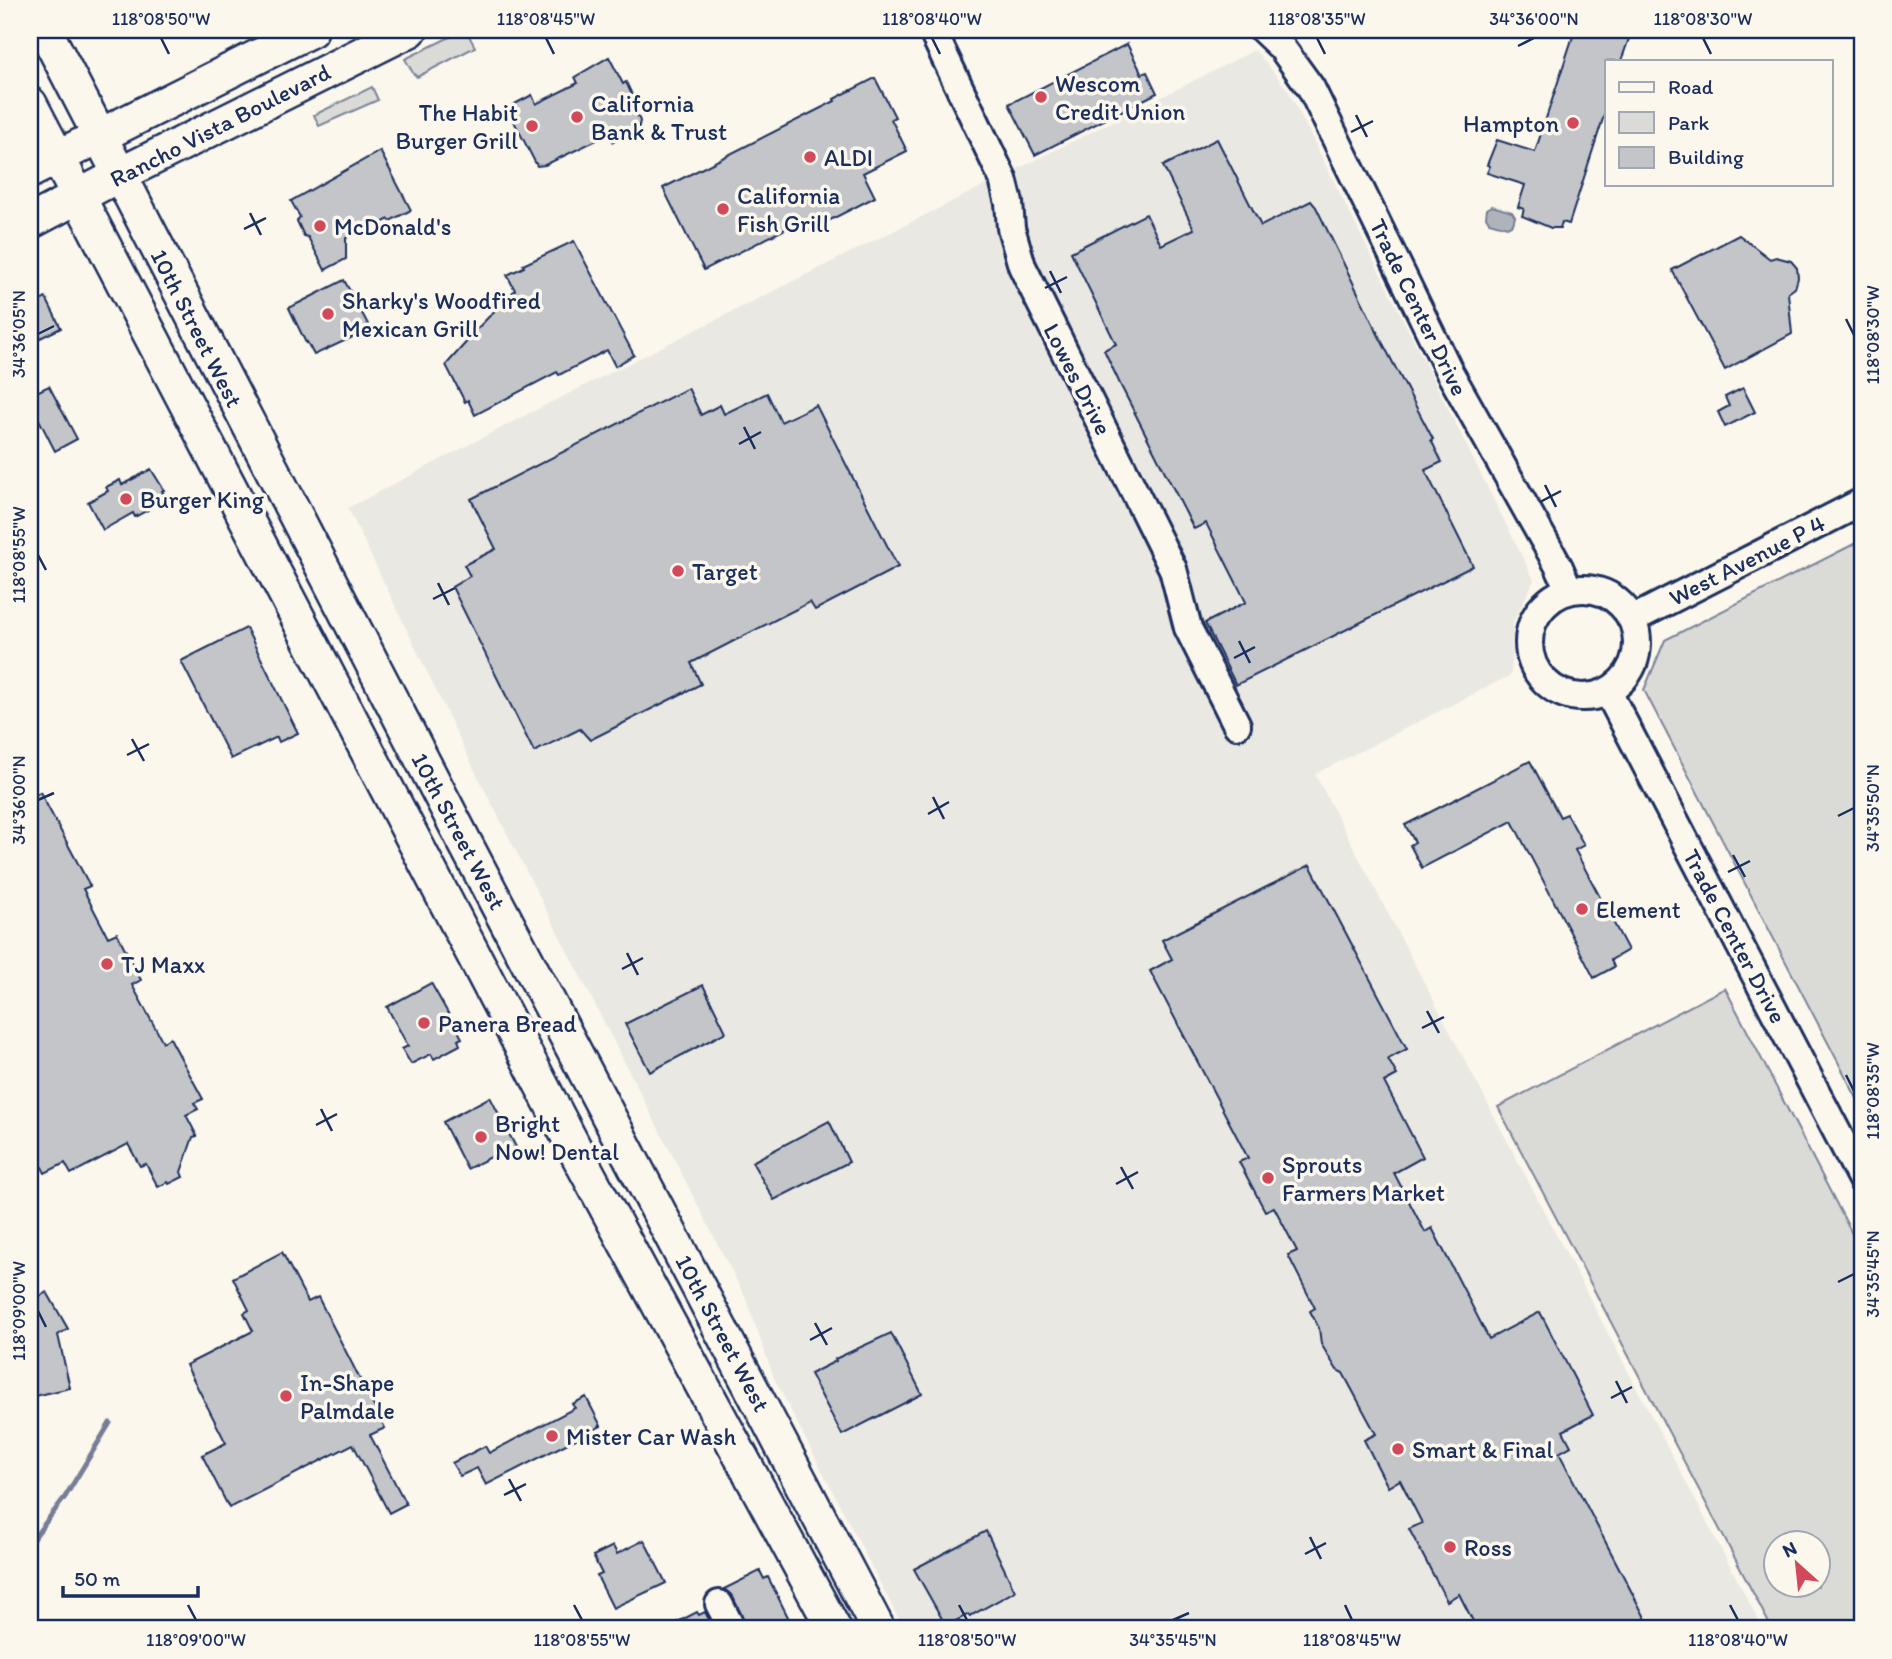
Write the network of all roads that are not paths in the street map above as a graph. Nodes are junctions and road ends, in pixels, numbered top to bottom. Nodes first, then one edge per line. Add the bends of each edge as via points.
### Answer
1 (45, 30) edge
2 (312, 30) edge
3 (410, 30) edge
4 (932, 30) edge
5 (1262, 30) edge
6 (30, 104) edge
7 (98, 135) junction
8 (43, 164) edge
9 (119, 175) junction
10 (76, 197) junction
11 (30, 222) edge
12 (1862, 502) edge
13 (1569, 590) junction
14 (294, 611) junction
15 (1633, 619) junction
16 (1608, 692) junction
17 (1237, 725) dead end
18 (450, 815) junction
19 (415, 842) junction
20 (529, 964) junction
21 (1862, 1180) edge
22 (719, 1604) dead end
23 (732, 1629) edge
24 (834, 1629) edge
25 (878, 1629) edge

1 - 7 main road, 10th Street West
2 - 7 main road, Rancho Vista Boulevard
3 - 9 main road, Rancho Vista Boulevard
4 - 17 street, Lowes Drive via 1003,179 1022,266 1167,556 1188,628
5 - 13 street, Trade Center Drive via 1282,48 1311,88 1450,373
6 - 8 main road, 10th Street West
7 - 8 main road, Rancho Vista Boulevard
7 - 9 main road, 10th Street West
8 - 10 main road, 10th Street West
9 - 10 main road, Rancho Vista Boulevard
9 - 18 main road, 10th Street West
10 - 11 main road, Rancho Vista Boulevard
10 - 14 main road, 10th Street West
12 - 15 street, West Avenue P 4
13 - 15 street via 1588,588 1606,593
13 - 16 street via 1539,610 1530,627 1530,660 1539,677 1553,689 1571,696
14 - 18 main road via 349,672 414,794
14 - 19 main road, 10th Street West
15 - 16 street via 1638,646 1634,664
16 - 21 street, Trade Center Drive
18 - 20 main road, 10th Street West
19 - 20 main road via 447,860 480,916
19 - 24 main road, 10th Street West
20 - 25 main road, 10th Street West
22 - 23 street

